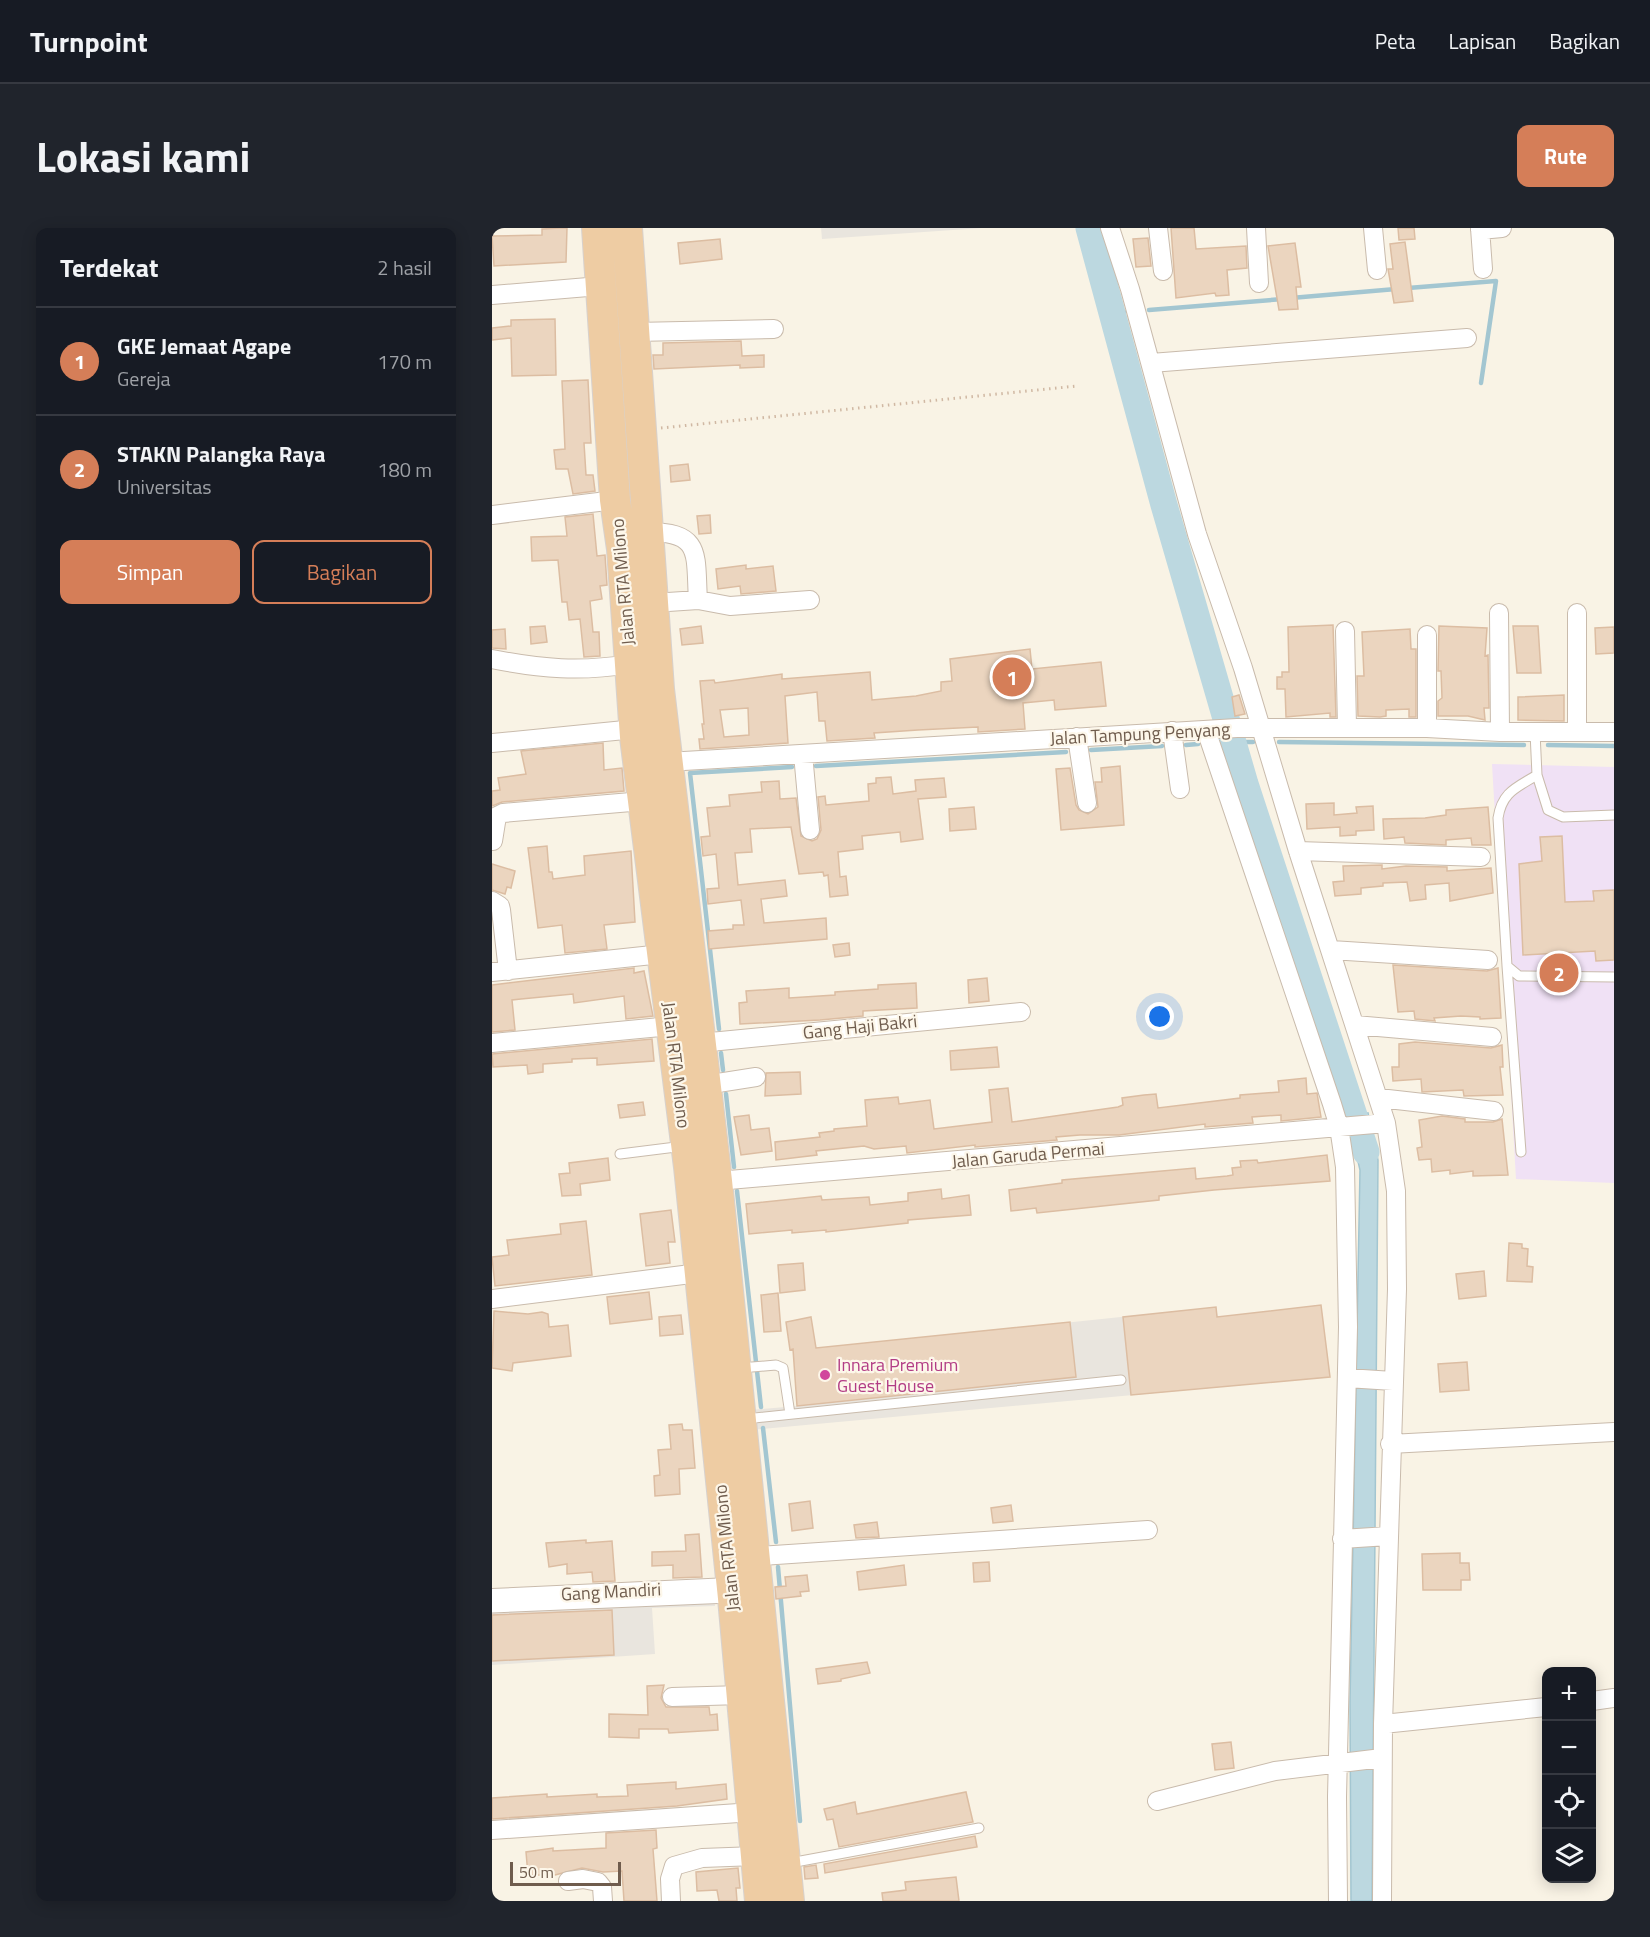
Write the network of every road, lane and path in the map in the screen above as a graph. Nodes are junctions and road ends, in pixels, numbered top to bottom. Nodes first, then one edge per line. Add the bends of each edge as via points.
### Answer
1 (597, 228) edge
2 (627, 228) edge
3 (1110, 228) edge
4 (1158, 228) edge
5 (1256, 228) edge
6 (1373, 228) edge
7 (1502, 228) edge
8 (1480, 229) edge
9 (1483, 269) dead end
10 (1377, 270) dead end
11 (1163, 271) dead end
12 (1259, 284) dead end
13 (600, 286) junction
14 (492, 295) edge
15 (774, 329) dead end
16 (635, 332) junction
17 (1467, 338) dead end
18 (1151, 363) junction
19 (1077, 386) dead end
20 (640, 430) junction
21 (615, 500) junction
22 (492, 515) edge
23 (639, 543) junction
24 (698, 600) junction
25 (810, 600) dead end
26 (653, 603) junction
27 (1499, 613) dead end
28 (1577, 613) dead end
29 (1345, 632) dead end
30 (1427, 635) dead end
31 (492, 659) edge
32 (630, 664) junction
33 (1262, 728) junction
34 (1347, 728) junction
35 (1427, 728) junction
36 (635, 729) junction
37 (1221, 730) junction
38 (1172, 731) junction
39 (1500, 732) junction
40 (1535, 732) junction
41 (1577, 732) junction
42 (1614, 732) edge
43 (1077, 737) junction
44 (492, 743) edge
45 (803, 754) junction
46 (667, 762) junction
47 (1537, 775) junction
48 (1180, 789) dead end
49 (643, 801) junction
50 (1088, 803) dead end
51 (1614, 815) edge
52 (810, 830) dead end
53 (493, 841) edge
54 (1298, 851) junction
55 (1481, 857) dead end
56 (492, 901) edge
57 (1331, 950) junction
58 (662, 954) junction
59 (1488, 960) dead end
60 (1507, 966) junction
61 (500, 972) edge
62 (1614, 977) edge
63 (1021, 1012) dead end
64 (1355, 1025) junction
65 (671, 1026) junction
66 (1492, 1037) dead end
67 (700, 1043) junction
68 (492, 1044) edge
69 (756, 1077) dead end
70 (705, 1085) junction
71 (1379, 1098) junction
72 (1494, 1111) dead end
73 (1378, 1123) junction
74 (1345, 1127) junction
75 (686, 1145) junction
76 (1521, 1152) dead end
77 (620, 1154) dead end
78 (717, 1181) junction
79 (699, 1273) junction
80 (492, 1299) edge
81 (736, 1369) junction
82 (1350, 1379) junction
83 (1121, 1380) dead end
84 (1389, 1381) junction
85 (790, 1414) junction
86 (741, 1419) junction
87 (1614, 1432) edge
88 (1390, 1444) junction
89 (1148, 1530) dead end
90 (1364, 1538) junction
91 (742, 1557) junction
92 (731, 1592) junction
93 (492, 1598) edge
94 (492, 1608) edge
95 (742, 1695) junction
96 (672, 1697) dead end
97 (1614, 1698) edge
98 (1596, 1700) edge
99 (1542, 1707) edge
100 (1383, 1724) junction
101 (1360, 1760) junction
102 (1156, 1801) dead end
103 (753, 1812) junction
104 (979, 1828) dead end
105 (492, 1830) edge
106 (756, 1856) junction
107 (786, 1864) junction
108 (568, 1881) dead end
109 (603, 1901) edge
110 (671, 1901) edge
111 (760, 1901) edge
112 (789, 1901) edge
113 (1338, 1901) edge
114 (1382, 1901) edge

1 - 13 highway, Jalan RTA Milono
2 - 16 highway, Jalan RTA Milono
3 - 18 street
4 - 11 street
5 - 12 street
6 - 10 street
7 - 8 street
8 - 9 street
13 - 14 street
13 - 21 highway, Jalan RTA Milono
15 - 16 street
16 - 20 highway, Jalan RTA Milono
17 - 18 street
18 - 33 street via 1197,534
19 - 20 path
20 - 23 highway, Jalan RTA Milono
21 - 22 street
21 - 23 highway, Jalan RTA Milono
23 - 24 street via 672,533 689,543 694,552
23 - 26 highway, Jalan RTA Milono
23 - 32 highway, Jalan RTA Milono
24 - 25 street via 730,606
24 - 26 street
26 - 46 highway, Jalan RTA Milono
27 - 39 street
28 - 41 street
29 - 34 street
30 - 35 street
31 - 32 street via 578,671
32 - 36 highway, Jalan RTA Milono
33 - 34 street, Jalan Tampung Penyang
33 - 37 street, Jalan Tampung Penyang
33 - 54 street
34 - 35 street, Jalan Tampung Penyang
35 - 39 street, Jalan Tampung Penyang
36 - 44 street
36 - 49 highway, Jalan RTA Milono
37 - 38 street, Jalan Tampung Penyang
37 - 74 street
38 - 43 street, Jalan Tampung Penyang
38 - 48 street
39 - 40 street, Jalan Tampung Penyang
40 - 41 street, Jalan Tampung Penyang
40 - 47 lane
41 - 42 street, Jalan Tampung Penyang
43 - 45 street, Jalan Tampung Penyang
43 - 50 street
45 - 46 street, Jalan Tampung Penyang
45 - 52 street
46 - 67 highway, Jalan RTA Milono
47 - 51 lane via 1548,810 1563,817
47 - 60 lane via 1502,799 1499,812
49 - 53 street via 502,813 494,822
49 - 58 highway, Jalan RTA Milono
54 - 55 street
54 - 57 street
56 - 61 street via 501,910
57 - 59 street
57 - 64 street
58 - 61 street
58 - 65 highway, Jalan RTA Milono
60 - 62 lane via 1519,976
60 - 76 lane
63 - 67 street, Gang Haji Bakri
64 - 66 street
64 - 71 street
65 - 68 street
65 - 75 highway, Jalan RTA Milono
67 - 70 highway, Jalan RTA Milono
69 - 70 street
70 - 78 highway, Jalan RTA Milono
71 - 72 street
71 - 73 street
73 - 74 street, Jalan Garuda Permai
73 - 84 street via 1396,1191 1397,1289
74 - 78 street, Jalan Garuda Permai
74 - 82 street
75 - 77 lane
75 - 79 highway, Jalan RTA Milono
78 - 81 highway, Jalan RTA Milono
79 - 80 street
79 - 91 highway, Jalan RTA Milono
81 - 85 lane via 776,1365 783,1368
81 - 86 highway, Jalan RTA Milono
82 - 84 street
82 - 90 street
83 - 85 lane
84 - 88 street
85 - 86 lane
86 - 91 highway, Jalan RTA Milono
87 - 88 street
88 - 90 street
89 - 91 street
90 - 100 street
90 - 101 street
91 - 92 highway, Jalan RTA Milono
91 - 107 highway, Jalan RTA Milono
92 - 93 street, Gang Mandiri
92 - 94 lane
92 - 95 highway, Jalan RTA Milono
95 - 96 street
95 - 103 highway, Jalan RTA Milono
97 - 98 street
99 - 100 street
100 - 101 street
101 - 102 street via 1275,1770
101 - 113 street
101 - 114 street
103 - 105 street
103 - 106 highway, Jalan RTA Milono
104 - 107 lane
106 - 110 street via 702,1858 674,1866
106 - 111 highway, Jalan RTA Milono
107 - 112 highway, Jalan RTA Milono
108 - 109 street via 598,1882

